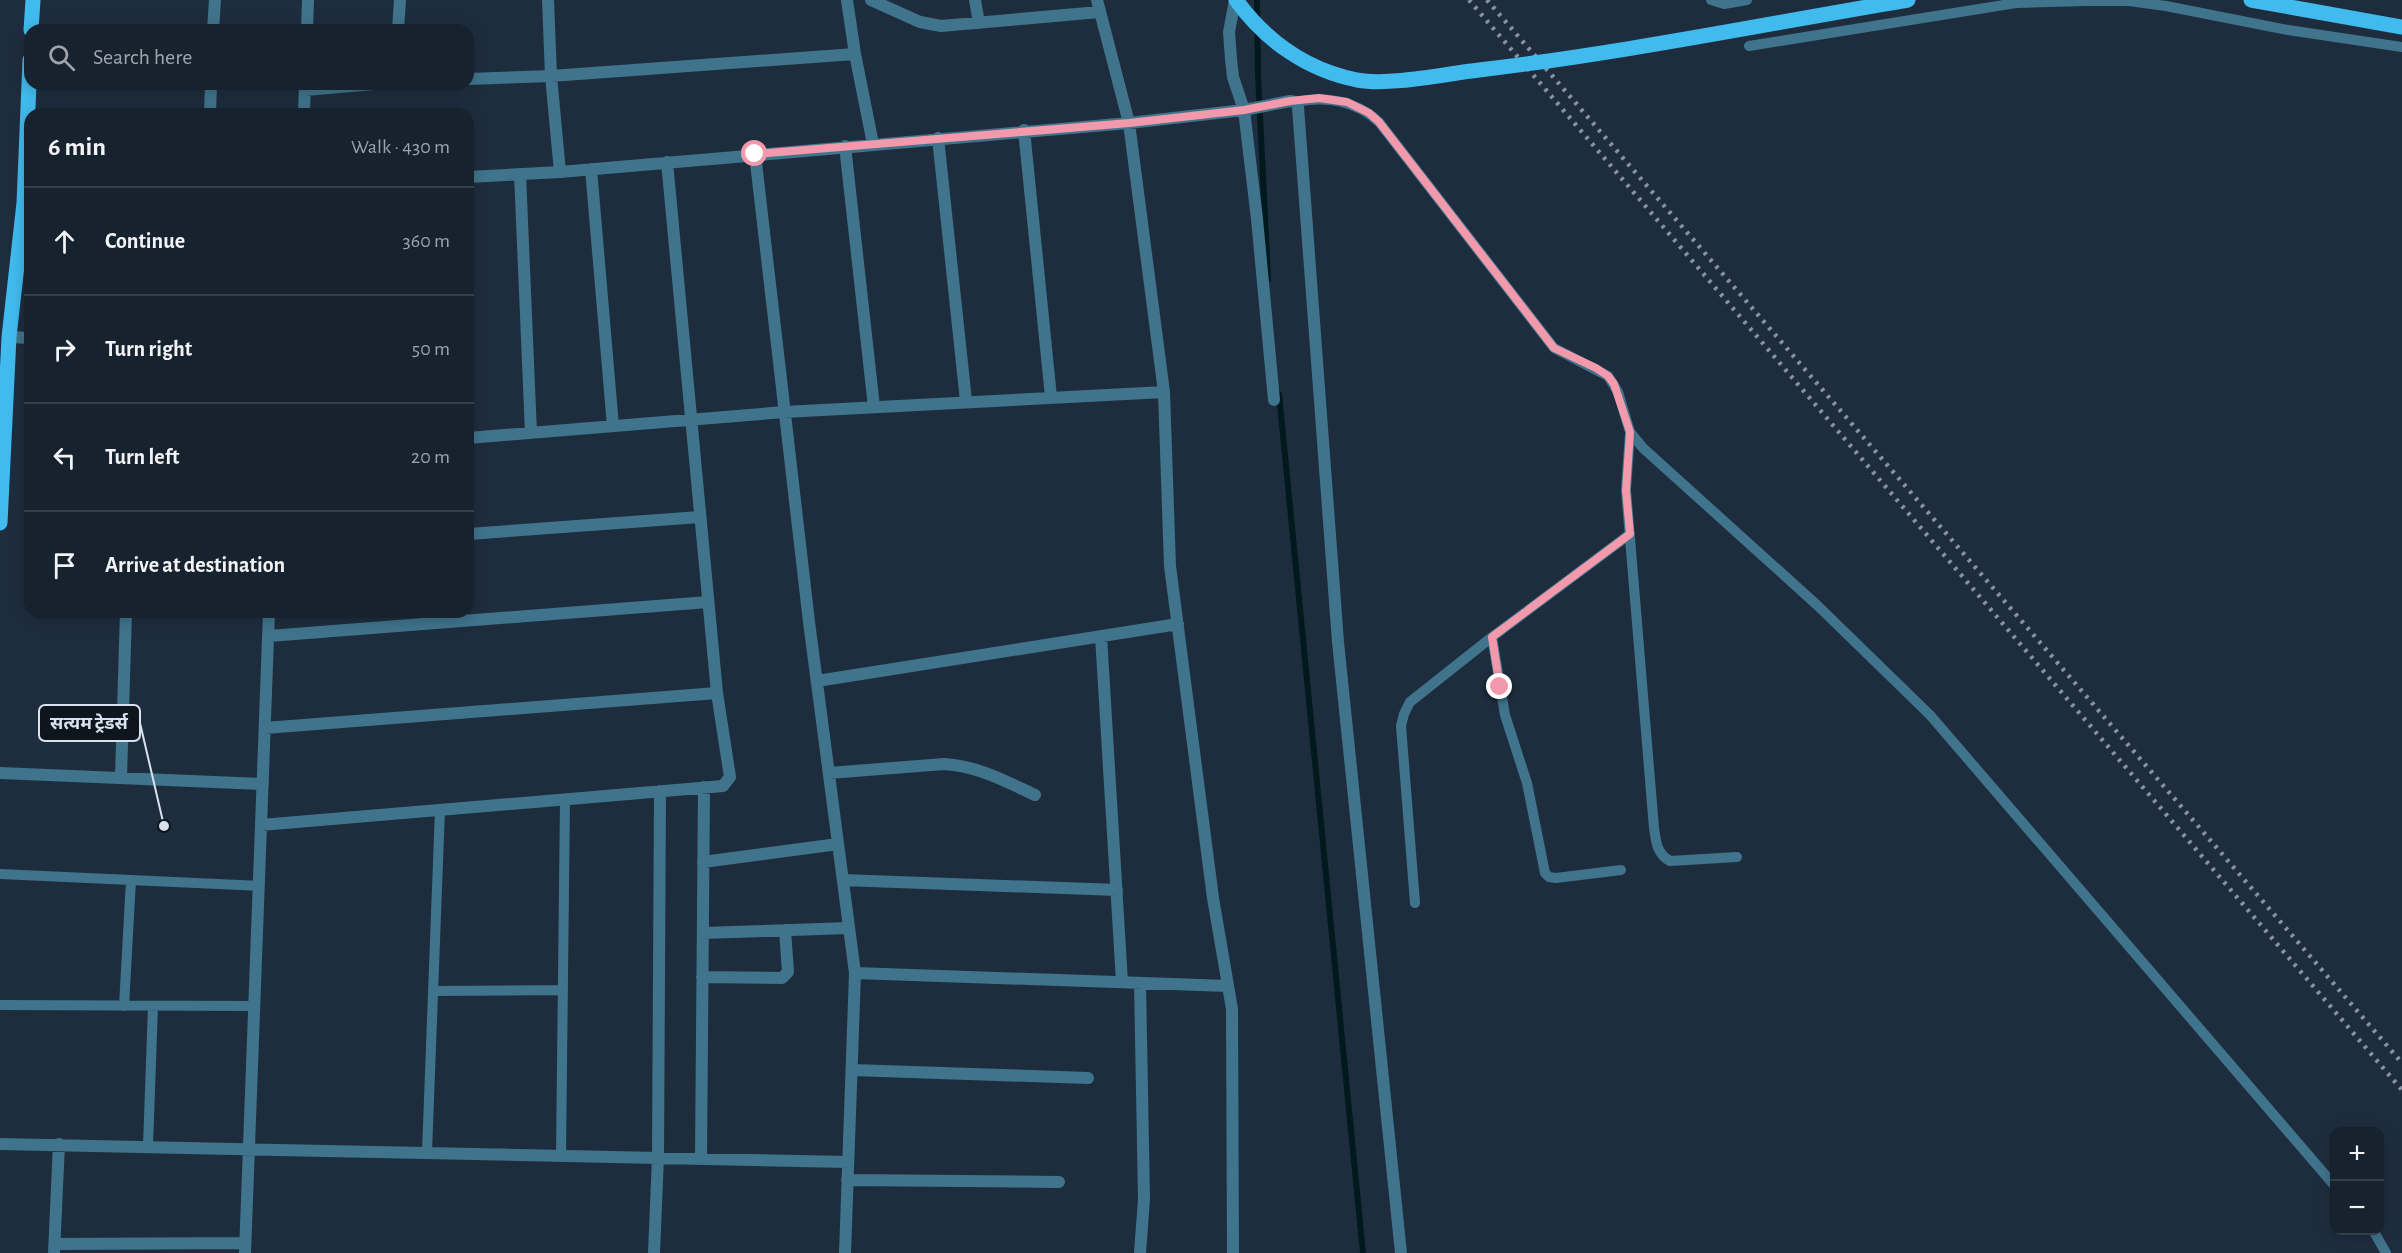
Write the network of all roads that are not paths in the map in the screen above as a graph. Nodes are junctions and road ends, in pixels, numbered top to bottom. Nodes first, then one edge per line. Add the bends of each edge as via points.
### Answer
1 (33, 0) edge
2 (214, 0) edge
3 (308, 0) edge
4 (400, 0) edge
5 (548, 0) edge
6 (847, 0) edge
7 (871, 0) edge
8 (975, 0) edge
9 (1235, 0) edge
10 (1711, 0) edge
11 (1747, 0) edge
12 (1908, 0) edge
13 (2251, 0) edge
14 (1098, 6) edge
15 (979, 23) junction
16 (31, 24) edge
17 (213, 24) edge
18 (307, 24) edge
19 (398, 24) edge
20 (2402, 27) edge
21 (1749, 46) dead end
22 (2402, 47) edge
23 (855, 54) junction
24 (551, 76) junction
25 (474, 79) edge
26 (29, 90) edge
27 (212, 90) edge
28 (305, 90) edge
29 (1295, 102) junction
30 (29, 108) edge
31 (210, 108) edge
32 (304, 108) edge
33 (1249, 109) junction
34 (1129, 123) junction
35 (1024, 130) junction
36 (938, 138) junction
37 (873, 144) junction
38 (845, 146) junction
39 (755, 154) junction
40 (667, 162) junction
41 (591, 169) junction
42 (560, 172) junction
43 (520, 174) junction
44 (474, 177) edge
45 (24, 225) edge
46 (9, 337) junction
47 (24, 338) edge
48 (3, 379) edge
49 (1164, 392) junction
50 (1051, 397) junction
51 (1274, 400) dead end
52 (966, 401) junction
53 (874, 407) junction
54 (784, 412) junction
55 (691, 420) junction
56 (613, 426) junction
57 (1630, 432) junction
58 (531, 433) junction
59 (474, 438) edge
60 (700, 517) junction
61 (0, 523) edge
62 (474, 534) edge
63 (1630, 534) junction
64 (708, 603) junction
65 (126, 618) edge
66 (270, 618) edge
67 (1178, 624) junction
68 (268, 636) junction
69 (1101, 636) junction
70 (1492, 637) junction
71 (817, 681) junction
72 (717, 693) junction
73 (265, 728) junction
74 (0, 773) edge
75 (829, 773) junction
76 (121, 777) junction
77 (263, 784) junction
78 (704, 787) junction
79 (660, 791) junction
80 (1035, 795) dead end
81 (565, 799) junction
82 (440, 810) junction
83 (261, 825) junction
84 (838, 844) junction
85 (1737, 857) dead end
86 (703, 862) junction
87 (1621, 870) dead end
88 (0, 874) edge
89 (131, 880) junction
90 (843, 880) junction
91 (259, 886) junction
92 (1117, 890) junction
93 (1415, 903) dead end
94 (849, 928) junction
95 (786, 930) junction
96 (703, 933) junction
97 (855, 973) junction
98 (702, 977) junction
99 (1122, 982) junction
100 (1140, 983) junction
101 (1228, 987) junction
102 (563, 990) junction
103 (433, 991) junction
104 (0, 1005) edge
105 (124, 1005) junction
106 (153, 1005) junction
107 (255, 1006) junction
108 (852, 1070) junction
109 (1088, 1078) dead end
110 (0, 1144) edge
111 (59, 1144) junction
112 (148, 1146) junction
113 (250, 1148) junction
114 (427, 1152) junction
115 (561, 1155) junction
116 (658, 1157) junction
117 (700, 1159) junction
118 (848, 1162) junction
119 (847, 1180) junction
120 (2331, 1181) edge
121 (1059, 1182) dead end
122 (2376, 1235) edge
123 (54, 1248) edge
124 (245, 1248) edge
125 (654, 1253) edge
126 (845, 1253) edge
127 (1140, 1253) edge
128 (1233, 1253) edge
129 (1401, 1253) edge
130 (2386, 1253) edge

1 - 16 main road
2 - 17 street
3 - 18 street
4 - 19 street
5 - 24 street
6 - 23 street
7 - 15 street via 931,24
8 - 15 street
9 - 12 main road, bridge via 1264,33 1295,57 1326,72 1380,81 1513,65
9 - 33 street via 1229,32 1233,77
10 - 11 lane via 1724,4
13 - 20 main road
14 - 15 street
14 - 34 street
21 - 22 lane via 2016,3 2129,1
23 - 24 street
23 - 37 street
24 - 25 street
24 - 42 street
26 - 30 main road
27 - 31 street
28 - 32 street
29 - 33 street
29 - 57 lane via 1319,98 1347,102 1379,122 1554,348 1608,376 1618,392
29 - 129 street via 1338,642
33 - 34 street
33 - 51 street
34 - 35 street
34 - 49 street
35 - 36 street
35 - 50 street
36 - 37 street
36 - 52 street
37 - 38 street
38 - 39 street
38 - 53 street
39 - 40 street
39 - 54 street
40 - 41 street
40 - 55 street
41 - 42 street
41 - 56 street
42 - 43 street
43 - 44 street
43 - 58 street
45 - 46 main road
46 - 47 street
46 - 48 main road
48 - 61 main road
49 - 50 street
49 - 67 street via 1170,566
50 - 52 street
52 - 53 street
53 - 54 street
54 - 55 street
54 - 71 street
55 - 56 street
55 - 60 street
56 - 58 street
57 - 63 lane via 1626,490
57 - 120 lane via 1817,604 1930,715
58 - 59 street
60 - 62 street
60 - 64 street
63 - 70 lane
63 - 85 lane via 1658,849 1670,861
64 - 68 street
64 - 72 street
65 - 76 street
66 - 68 street
67 - 69 street
67 - 101 street
68 - 73 street
69 - 71 street
69 - 92 street
70 - 87 lane via 1505,715 1527,783 1545,873 1556,878
70 - 93 lane via 1410,702 1404,714 1401,726
71 - 75 street
72 - 73 street
72 - 78 street via 730,777 723,786
73 - 77 street
74 - 76 street
75 - 80 street via 963,765
75 - 84 street
76 - 77 street
77 - 83 street
78 - 79 street
78 - 86 street
79 - 81 street
79 - 116 street
81 - 82 street
81 - 102 lane
82 - 83 street
82 - 103 lane
83 - 91 street
84 - 86 street
84 - 90 street
86 - 96 street
88 - 89 lane
89 - 91 lane
89 - 105 lane
90 - 92 street
90 - 94 street
91 - 107 street
92 - 99 street
94 - 95 street
94 - 97 street
95 - 96 street
95 - 98 street via 786,976
96 - 98 street
97 - 99 street
97 - 108 street
98 - 117 street
99 - 100 street
100 - 101 street
100 - 127 street via 1144,1199
101 - 128 street via 1232,1009
102 - 103 lane
102 - 115 lane
103 - 114 lane
104 - 105 lane
105 - 106 lane
106 - 107 lane
106 - 112 lane
107 - 113 street
108 - 109 street
108 - 118 street
110 - 111 street
111 - 112 street
111 - 123 street
112 - 113 street
113 - 114 street
113 - 124 street
114 - 115 street
115 - 116 street
116 - 117 street
116 - 125 street
117 - 118 street
118 - 119 street
119 - 121 street
119 - 126 street
122 - 130 lane
123 - 124 street

